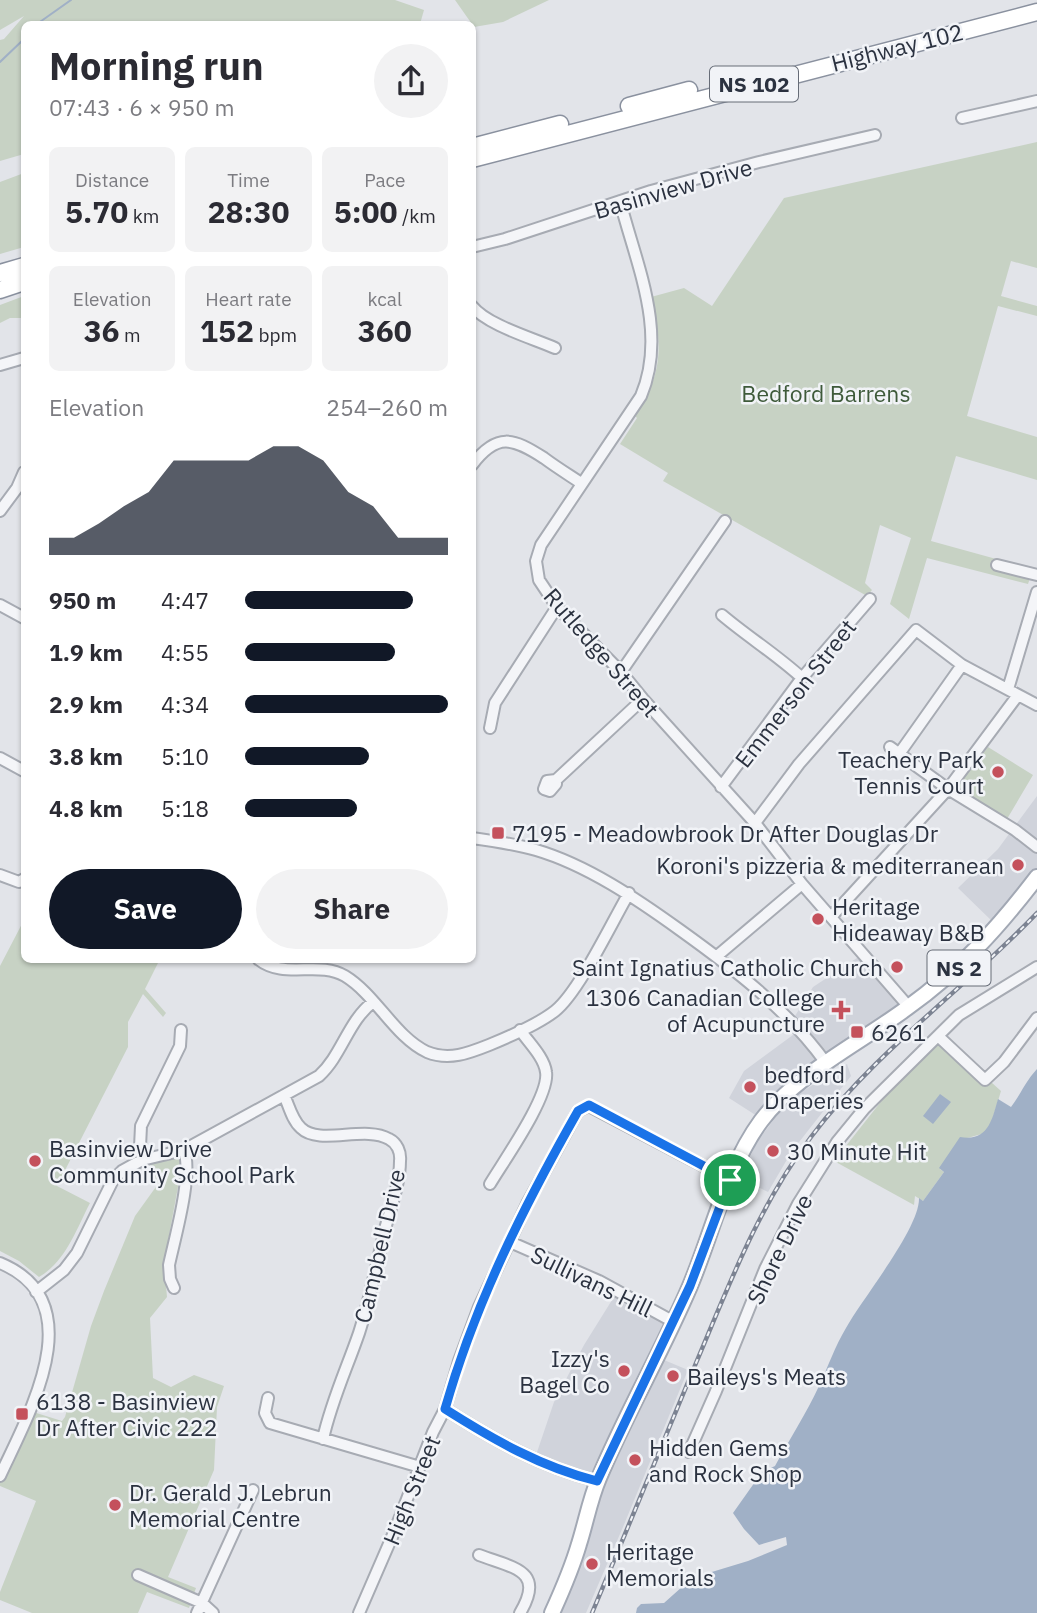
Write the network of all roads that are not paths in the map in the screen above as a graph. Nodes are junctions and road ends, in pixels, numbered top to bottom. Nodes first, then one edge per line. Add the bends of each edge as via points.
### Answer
1 (1037, 1) edge
2 (1037, 12) edge
3 (1037, 102) edge
4 (962, 118) dead end
5 (875, 135) dead end
6 (476, 146) edge
7 (476, 158) edge
8 (620, 201) junction
9 (476, 246) edge
10 (21, 267) edge
11 (0, 273) edge
12 (21, 283) edge
13 (0, 290) edge
14 (476, 311) edge
15 (555, 348) dead end
16 (21, 359) edge
17 (0, 365) edge
18 (476, 461) edge
19 (21, 478) edge
20 (581, 483) junction
21 (0, 511) edge
22 (725, 521) dead end
23 (997, 565) dead end
24 (1037, 575) edge
25 (1037, 592) edge
26 (870, 599) dead end
27 (0, 606) edge
28 (556, 607) junction
29 (722, 615) dead end
30 (21, 616) edge
31 (962, 665) junction
32 (621, 672) junction
33 (802, 678) junction
34 (1008, 689) junction
35 (1018, 695) junction
36 (643, 699) junction
37 (1037, 705) edge
38 (490, 728) dead end
39 (0, 758) edge
40 (21, 769) edge
41 (556, 780) dead end
42 (721, 788) junction
43 (948, 789) junction
44 (755, 823) junction
45 (476, 839) edge
46 (1037, 847) edge
47 (0, 875) edge
48 (1037, 877) edge
49 (21, 880) edge
50 (802, 884) junction
51 (629, 893) junction
52 (831, 917) junction
53 (717, 956) junction
54 (264, 963) edge
55 (1037, 967) edge
56 (373, 1002) junction
57 (909, 1007) junction
58 (1037, 1018) edge
59 (181, 1030) dead end
60 (520, 1030) junction
61 (938, 1036) junction
62 (826, 1063) junction
63 (284, 1095) junction
64 (184, 1150) junction
65 (142, 1160) junction
66 (730, 1180) junction
67 (490, 1184) dead end
68 (510, 1242) junction
69 (0, 1263) edge
70 (174, 1288) dead end
71 (36, 1292) junction
72 (674, 1322) junction
73 (268, 1398) dead end
74 (445, 1409) junction
75 (323, 1439) junction
76 (0, 1446) edge
77 (12, 1451) junction
78 (688, 1452) dead end
79 (420, 1467) junction
80 (0, 1476) edge
81 (597, 1481) junction
82 (253, 1490) dead end
83 (479, 1555) dead end
84 (138, 1575) dead end
85 (199, 1608) edge
86 (213, 1613) edge
87 (359, 1613) edge
88 (520, 1613) edge
89 (552, 1613) edge

1 - 6 highway, Highway 102 / NS 102
2 - 7 highway, Highway 102 / NS 102
3 - 4 street
5 - 8 street, Basinview Drive
8 - 9 street, Basinview Drive
8 - 20 street, Rutledge Street via 651,323 652,359 641,396
10 - 11 highway
12 - 13 highway
14 - 15 street
16 - 17 street
18 - 20 street via 500,442 513,441
19 - 21 street
20 - 28 street, Rutledge Street via 541,545 536,561 539,580
22 - 32 street
23 - 24 street
25 - 34 street
26 - 33 street, Emmerson Street
27 - 30 street
28 - 32 street, Rutledge Street
28 - 38 street via 495,703
29 - 33 street
31 - 34 street
31 - 43 street via 895,750
31 - 44 street via 916,630 799,764
32 - 36 street, Rutledge Street
33 - 42 street, Emmerson Street
34 - 35 street
35 - 37 street
35 - 43 street
36 - 41 street
36 - 42 street, Rutledge Street
39 - 40 street
42 - 44 street, Rutledge Street
43 - 46 street
43 - 52 street
44 - 50 street, Rutledge Street
45 - 51 street via 537,850
47 - 49 street
48 - 57 main road, NS 2 via 960,968
50 - 52 street, Rutledge Street
50 - 53 street
51 - 53 street
51 - 60 street via 568,998
52 - 57 street, Rutledge Street
53 - 62 street via 780,1011
54 - 56 street via 273,969 342,974
55 - 61 street, Shore Drive via 959,1015
56 - 60 street via 410,1041 441,1056 468,1053
56 - 63 street via 364,1009 331,1065
57 - 62 main road, NS 2
58 - 61 street via 985,1080
59 - 65 street via 180,1046 141,1126
60 - 67 street via 543,1062 547,1082
61 - 78 street, Shore Drive via 864,1109 798,1204 765,1269
62 - 66 main road, NS 2 via 761,1120
63 - 64 street
63 - 75 street, Campbell Drive via 302,1129 325,1135 377,1134 392,1140 401,1162 359,1331
64 - 65 street
64 - 70 street via 186,1179 169,1265
65 - 71 street via 113,1180 77,1253
66 - 68 street, High Street via 589,1105 578,1111 548,1163
66 - 72 main road, NS 2
68 - 72 street, Sullivans Hill via 599,1281
68 - 74 street, High Street via 479,1307
69 - 71 street
71 - 77 street via 50,1325 48,1350 35,1399
72 - 81 main road, NS 2
73 - 75 street via 265,1413 270,1423
74 - 79 street, High Street
74 - 81 street via 541,1464
75 - 79 street
76 - 77 street
77 - 80 street
79 - 87 street, High Street
81 - 89 main road, NS 2
82 - 85 street
83 - 88 street via 524,1572 531,1592
84 - 85 street
85 - 86 street

